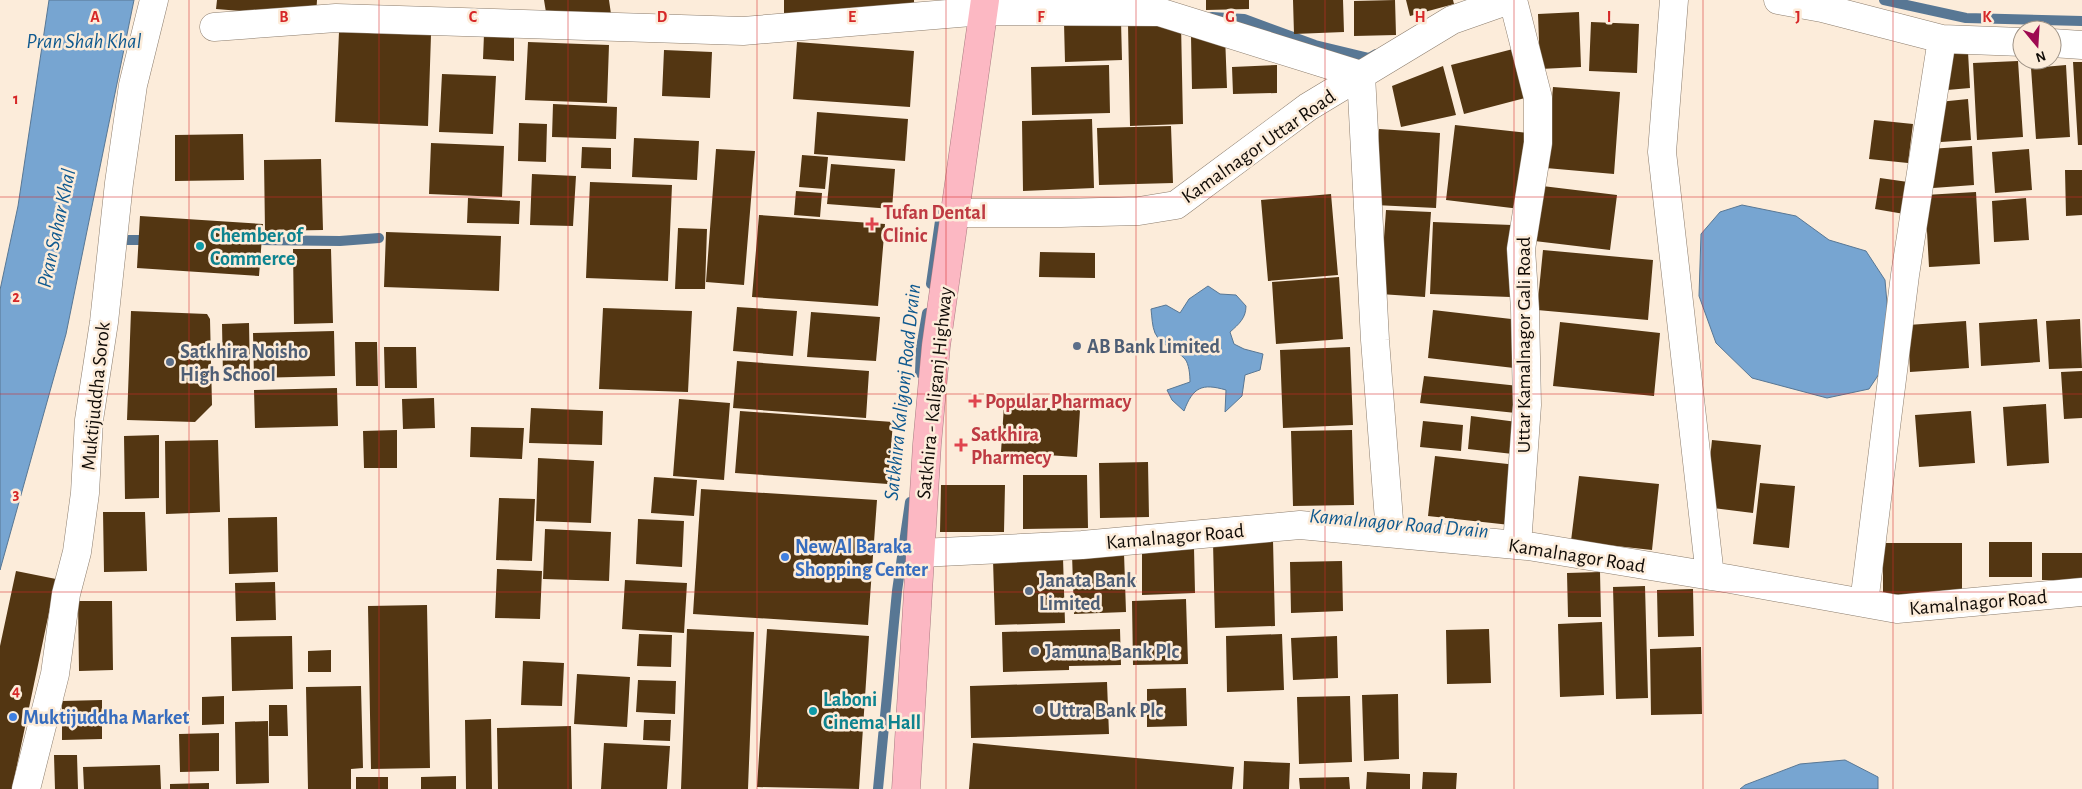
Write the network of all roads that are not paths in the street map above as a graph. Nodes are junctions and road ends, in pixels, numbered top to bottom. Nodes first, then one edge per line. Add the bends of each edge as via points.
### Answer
1 (154, 0) edge
2 (1509, 0) edge
3 (1513, 0) edge
4 (1674, 0) edge
5 (1778, 0) edge
6 (1822, 4) edge
7 (984, 5) edge
8 (214, 27) dead end
9 (1942, 39) junction
10 (2012, 42) edge
11 (2062, 44) edge
12 (2082, 45) edge
13 (1361, 75) junction
14 (955, 213) junction
15 (1390, 533) junction
16 (1517, 545) junction
17 (920, 552) junction
18 (1710, 576) junction
19 (2082, 592) edge
20 (1864, 603) junction
21 (26, 789) edge
22 (906, 789) edge

1 - 21 street, Muktijuddha Sorok via 133,85 119,183 76,552 66,594 55,674
2 - 13 street, Kamalnagor Uttar Road via 1452,20
3 - 16 street, Uttar Kamalnagor Gali Road via 1538,98 1538,143 1521,249 1527,405
4 - 18 street via 1662,152
5 - 6 street
6 - 9 street
7 - 8 street via 743,31 336,18
7 - 13 street via 1159,12
7 - 14 highway, Satkhira - Kaliganj Highway
9 - 10 street
9 - 20 street via 1905,275
11 - 12 street
13 - 14 street, Kamalnagor Uttar Road via 1308,107 1176,205 1139,211
13 - 15 street via 1375,340
14 - 17 highway, Satkhira - Kaliganj Highway via 936,346
15 - 16 street, Kamalnagor Road
15 - 17 street, Kamalnagor Road via 1300,524 1082,545
16 - 18 street, Kamalnagor Road
17 - 22 highway, Satkhira - Kaliganj Highway
18 - 20 street, Kamalnagor Road
19 - 20 street, Kamalnagor Road via 1897,609

